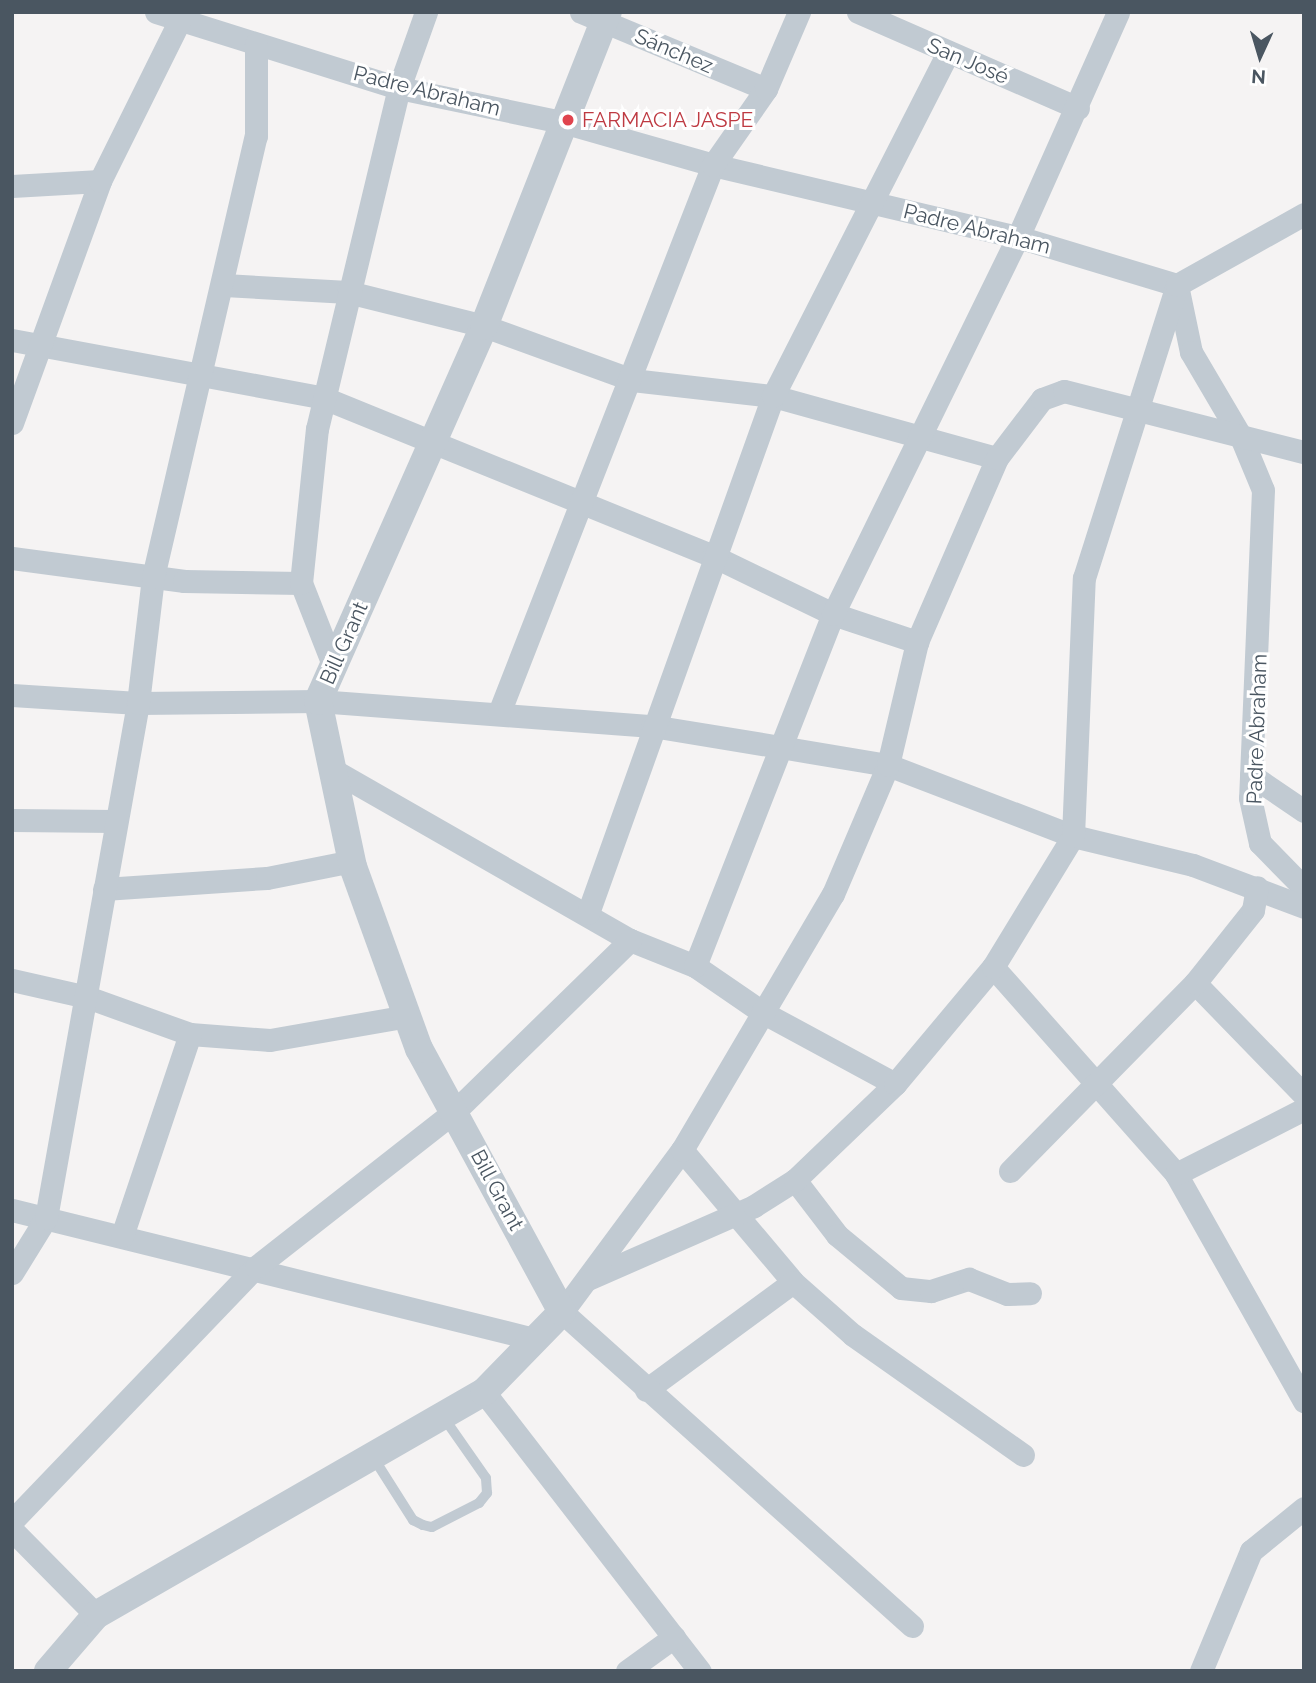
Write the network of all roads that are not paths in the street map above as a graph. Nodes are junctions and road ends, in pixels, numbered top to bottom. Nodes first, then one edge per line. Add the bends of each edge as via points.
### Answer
1 (156, 12) edge
2 (426, 12) edge
3 (799, 12) edge
4 (858, 12) edge
5 (1118, 12) edge
6 (598, 15) edge
7 (182, 17) edge
8 (256, 44) junction
9 (948, 52) junction
10 (399, 88) junction
11 (766, 89) junction
12 (1078, 108) junction
13 (565, 123) junction
14 (713, 165) junction
15 (100, 181) junction
16 (12, 186) edge
17 (868, 203) junction
18 (1304, 214) edge
19 (1017, 237) junction
20 (224, 285) junction
21 (1177, 285) junction
22 (348, 292) junction
23 (484, 326) junction
24 (12, 340) edge
25 (40, 344) junction
26 (204, 375) junction
27 (632, 380) junction
28 (773, 396) junction
29 (324, 398) junction
30 (1135, 411) junction
31 (12, 423) edge
32 (917, 433) junction
33 (1241, 437) junction
34 (432, 441) junction
35 (1304, 452) edge
36 (997, 458) junction
37 (580, 502) junction
38 (713, 556) junction
39 (12, 558) edge
40 (153, 577) junction
41 (301, 583) junction
42 (834, 614) junction
43 (917, 642) junction
44 (334, 667) junction
45 (12, 695) edge
46 (318, 701) junction
47 (138, 703) junction
48 (499, 713) junction
49 (652, 726) junction
50 (786, 748) junction
51 (888, 765) junction
52 (333, 770) junction
53 (1251, 775) junction
54 (1304, 811) edge
55 (12, 820) edge
56 (115, 821) junction
57 (1073, 836) junction
58 (352, 861) junction
59 (1257, 887) junction
60 (1304, 888) edge
61 (104, 889) junction
62 (1304, 907) edge
63 (588, 913) junction
64 (630, 940) junction
65 (695, 966) junction
66 (993, 967) junction
67 (12, 980) edge
68 (1195, 983) junction
69 (87, 998) junction
70 (762, 1012) junction
71 (407, 1016) junction
72 (190, 1034) junction
73 (1095, 1079) junction
74 (895, 1084) junction
75 (1304, 1095) edge
76 (1304, 1109) edge
77 (455, 1111) junction
78 (682, 1150) junction
79 (1010, 1171) dead end
80 (1176, 1174) junction
81 (794, 1180) junction
82 (12, 1210) edge
83 (738, 1213) junction
84 (46, 1218) junction
85 (122, 1236) junction
86 (256, 1267) junction
87 (12, 1273) edge
88 (586, 1280) junction
89 (793, 1282) junction
90 (1030, 1293) dead end
91 (562, 1312) junction
92 (530, 1338) junction
93 (646, 1390) junction
94 (484, 1392) junction
95 (1304, 1401) edge
96 (443, 1415) junction
97 (1023, 1455) dead end
98 (373, 1456) junction
99 (1304, 1508) edge
100 (12, 1521) edge
101 (12, 1530) edge
102 (96, 1615) junction
103 (912, 1626) dead end
104 (674, 1637) junction
105 (48, 1671) edge
106 (626, 1671) edge
107 (700, 1671) edge
108 (1201, 1671) edge

1 - 7 street, Padre Abraham
2 - 10 street
3 - 11 street
4 - 9 street, San José
5 - 12 street
6 - 11 street, Sánchez
6 - 13 street, Bill Grant
7 - 8 street, Padre Abraham
7 - 15 street
8 - 10 street, Padre Abraham
8 - 20 street via 256,135
9 - 12 street, San José
9 - 17 street
10 - 13 street, Padre Abraham
10 - 22 street
11 - 14 street
12 - 19 street
13 - 14 street, Padre Abraham
13 - 23 street, Bill Grant
14 - 17 street, Padre Abraham
14 - 27 street
15 - 16 street
15 - 25 street
17 - 19 street, Padre Abraham
17 - 28 street
18 - 21 street
19 - 21 street, Padre Abraham
19 - 32 street
20 - 22 street
20 - 26 street
21 - 30 street
21 - 33 street, Padre Abraham via 1191,352
22 - 23 street
22 - 29 street
23 - 27 street
23 - 34 street, Bill Grant
24 - 25 street
25 - 26 street
25 - 31 street
26 - 29 street
26 - 40 street
27 - 28 street
27 - 37 street
28 - 32 street
28 - 38 street
29 - 34 street
29 - 41 street
30 - 33 street
30 - 36 street via 1050,393
30 - 57 street via 1084,578
32 - 36 street
32 - 42 street
33 - 35 street
33 - 53 street, Padre Abraham via 1263,490
34 - 37 street
34 - 44 street, Bill Grant
36 - 43 street
37 - 38 street
37 - 48 street
38 - 42 street
38 - 49 street
39 - 40 street
40 - 41 street
40 - 47 street
41 - 44 street
42 - 43 street
42 - 50 street
43 - 51 street
44 - 46 street, Bill Grant
45 - 47 street
46 - 47 street
46 - 48 street
46 - 52 street, Bill Grant
47 - 56 street
48 - 49 street
49 - 50 street
49 - 63 street
50 - 51 street
50 - 65 street
51 - 57 street
51 - 70 street via 833,894
52 - 58 street, Bill Grant
52 - 63 street
53 - 54 street
53 - 60 street, Padre Abraham via 1260,843
55 - 56 street
56 - 61 street
57 - 59 street
57 - 66 street
58 - 61 street via 267,878
58 - 71 street, Bill Grant
59 - 62 street
59 - 68 street via 1253,910
61 - 69 street
63 - 64 street
64 - 65 street
64 - 77 street
65 - 70 street
66 - 73 street
66 - 74 street
67 - 69 street
68 - 73 street
68 - 75 street
69 - 72 street
69 - 84 street
70 - 74 street
70 - 78 street
71 - 72 street via 270,1040
71 - 77 street, Bill Grant
72 - 85 street
73 - 79 street
73 - 80 street
74 - 81 street
76 - 80 street
77 - 86 street
77 - 91 street, Bill Grant
78 - 83 street
78 - 88 street
80 - 95 street
81 - 83 street
81 - 90 street via 837,1235 901,1288 930,1291 969,1279 1007,1294
82 - 84 street
83 - 88 street
83 - 89 street
84 - 85 street
84 - 87 street
85 - 86 street
86 - 92 street
86 - 100 street
88 - 91 street
89 - 93 street
89 - 97 street via 853,1335
91 - 92 street
91 - 93 street
92 - 94 street
93 - 103 street
94 - 96 street
94 - 104 street
96 - 98 street
96 - 98 lane via 486,1478 487,1493 479,1503 432,1527 423,1525 413,1520
98 - 102 street
99 - 108 street via 1251,1552
101 - 102 street
102 - 105 street
104 - 106 street
104 - 107 street

